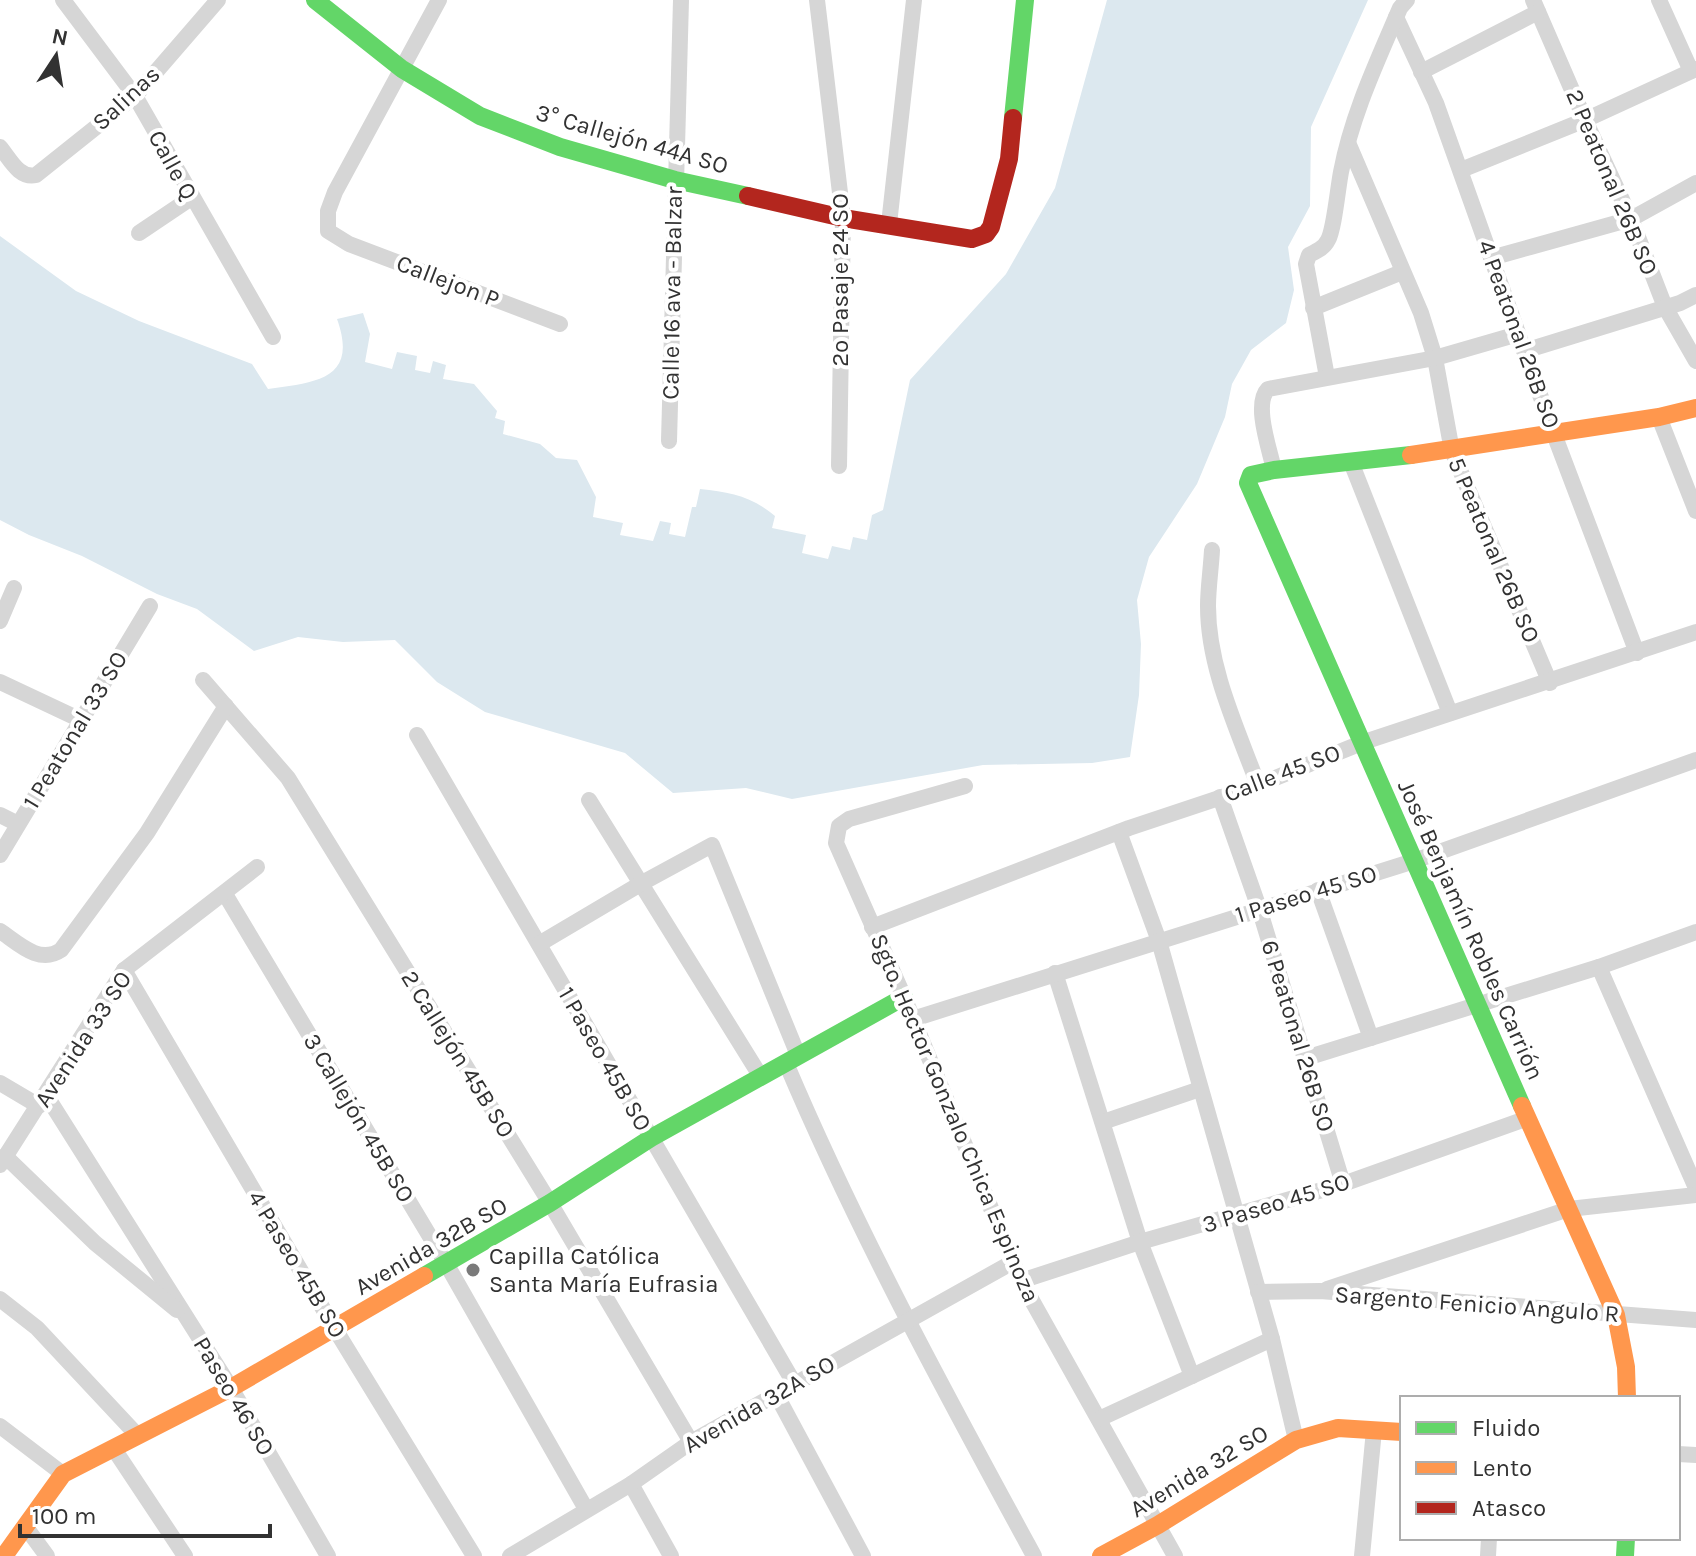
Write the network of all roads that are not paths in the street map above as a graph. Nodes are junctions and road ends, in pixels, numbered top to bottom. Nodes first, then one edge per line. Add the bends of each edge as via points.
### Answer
1 (63, 0) edge
2 (218, 0) edge
3 (315, 0) edge
4 (439, 0) edge
5 (681, 0) edge
6 (817, 0) edge
7 (914, 0) edge
8 (1025, 0) edge
9 (1407, 0) edge
10 (1659, 0) edge
11 (1535, 6) edge
12 (1396, 17) junction
13 (402, 69) junction
14 (1693, 70) edge
15 (1421, 72) junction
16 (135, 96) junction
17 (1585, 120) junction
18 (1349, 145) junction
19 (0, 147) edge
20 (1461, 170) junction
21 (675, 180) junction
22 (1696, 183) edge
23 (191, 198) junction
24 (843, 218) junction
25 (1631, 219) junction
26 (889, 224) junction
27 (139, 233) dead end
28 (1491, 258) junction
29 (1402, 272) junction
30 (1696, 295) edge
31 (1665, 307) junction
32 (1313, 308) junction
33 (560, 324) dead end
34 (1518, 334) junction
35 (273, 337) dead end
36 (1524, 351) junction
37 (1435, 358) junction
38 (1696, 361) edge
39 (1327, 377) junction
40 (1696, 408) edge
41 (1659, 417) junction
42 (1554, 434) junction
43 (669, 441) dead end
44 (1452, 451) junction
45 (1351, 462) junction
46 (839, 466) dead end
47 (1274, 470) junction
48 (1696, 511) edge
49 (1212, 550) dead end
50 (14, 588) dead end
51 (150, 606) dead end
52 (0, 621) edge
53 (1696, 632) edge
54 (1637, 653) junction
55 (203, 680) dead end
56 (0, 682) edge
57 (1550, 683) junction
58 (226, 706) junction
59 (1450, 713) junction
60 (83, 721) junction
61 (417, 735) dead end
62 (1364, 742) junction
63 (1696, 760) edge
64 (1258, 785) junction
65 (965, 786) dead end
66 (1220, 797) junction
67 (589, 800) dead end
68 (0, 815) edge
69 (18, 824) junction
70 (1119, 832) junction
71 (0, 855) edge
72 (1414, 861) junction
73 (257, 867) dead end
74 (642, 883) junction
75 (1318, 890) junction
76 (225, 894) junction
77 (1259, 908) junction
78 (872, 927) junction
79 (0, 931) edge
80 (1696, 932) edge
81 (1159, 941) junction
82 (539, 944) junction
83 (1599, 967) junction
84 (124, 970) junction
85 (1055, 973) junction
86 (904, 997) junction
87 (1476, 1005) junction
88 (913, 1019) junction
89 (1371, 1038) junction
90 (1306, 1058) junction
91 (792, 1059) junction
92 (761, 1077) junction
93 (0, 1083) edge
94 (1200, 1089) junction
95 (43, 1101) junction
96 (1528, 1118) junction
97 (1103, 1122) junction
98 (651, 1138) junction
99 (3, 1160) edge
100 (1343, 1184) junction
101 (1696, 1188) edge
102 (1696, 1195) edge
103 (550, 1203) junction
104 (1569, 1209) junction
105 (1237, 1216) junction
106 (1140, 1242) junction
107 (1013, 1262) junction
108 (447, 1265) junction
109 (1021, 1281) junction
110 (1320, 1291) junction
111 (1258, 1292) junction
112 (0, 1299) edge
113 (1616, 1315) junction
114 (187, 1319) junction
115 (906, 1320) junction
116 (1696, 1320) edge
117 (335, 1329) junction
118 (1272, 1339) junction
119 (1192, 1376) junction
120 (794, 1383) junction
121 (231, 1388) junction
122 (776, 1394) junction
123 (1627, 1396) edge
124 (1099, 1419) junction
125 (0, 1426) edge
126 (1374, 1430) junction
127 (1400, 1432) edge
128 (138, 1436) junction
129 (1296, 1440) junction
130 (691, 1442) junction
131 (114, 1449) junction
132 (63, 1474) junction
133 (631, 1484) junction
134 (586, 1509) junction
135 (1158, 1525) junction
136 (25, 1526) junction
137 (513, 1555) edge
138 (4, 1556) edge
139 (47, 1556) edge
140 (185, 1556) edge
141 (328, 1556) edge
142 (474, 1556) edge
143 (671, 1556) edge
144 (863, 1556) edge
145 (1034, 1556) edge
146 (1101, 1556) edge
147 (1175, 1556) edge
148 (1362, 1556) edge

1 - 16 street, Calle Q
2 - 16 street, Salinas
3 - 13 street, 3° Callejón 44A SO
4 - 13 street
5 - 21 street, Calle 16 ava - Balzar
6 - 24 street, 2º Pasaje 24 SO
7 - 26 street, 2º Pasaje 24 SO
8 - 26 street, 3° Callejón 44A SO via 1009,159 991,227 972,239
9 - 12 street
10 - 14 street
11 - 15 street
11 - 17 street, 2 Peatonal 26B SO
12 - 15 street, 4 Peatonal 26B SO
12 - 18 street via 1366,83
13 - 21 street, 3° Callejón 44A SO via 480,116 560,147
13 - 33 street, Callejon P via 330,203 328,231
14 - 17 street
15 - 20 street, 4 Peatonal 26B SO
16 - 19 street, Salinas via 36,175 22,174
16 - 23 street, Calle Q
17 - 20 street
17 - 25 street, 2 Peatonal 26B SO
18 - 29 street, 5 Peatonal 26B SO
18 - 32 street via 1330,238 1306,264
20 - 28 street, 4 Peatonal 26B SO
21 - 24 street, 3° Callejón 44A SO
21 - 43 street, Calle 16 ava - Balzar
22 - 25 street
23 - 27 street
23 - 35 street, Calle Q
24 - 26 street, 3° Callejón 44A SO
24 - 46 street, 2º Pasaje 24 SO
25 - 28 street
25 - 31 street, 2 Peatonal 26B SO
28 - 34 street, 4 Peatonal 26B SO
29 - 32 street
29 - 37 street, 5 Peatonal 26B SO
30 - 31 street
31 - 36 street
31 - 38 street, 2 Peatonal 26B SO
32 - 39 street
34 - 36 street, 4 Peatonal 26B SO
34 - 37 street
36 - 42 street, 4 Peatonal 26B SO
37 - 39 street
37 - 44 street, 5 Peatonal 26B SO
39 - 47 street via 1268,389 1262,395
40 - 41 street
41 - 42 street
41 - 48 street
42 - 44 street
42 - 54 street, 4 Peatonal 26B SO
44 - 45 street
44 - 57 street, 5 Peatonal 26B SO
45 - 47 street
45 - 59 street
47 - 62 street, José Benjamín Robles Carrión via 1251,475 1248,487
49 - 64 street via 1208,605 1213,652
50 - 52 street
51 - 60 street, 1 Peatonal 33 SO
53 - 54 street, Calle 45 SO
54 - 57 street, Calle 45 SO
55 - 58 street, 2 Callejón 45B SO
56 - 60 street
57 - 59 street, Calle 45 SO
58 - 79 street via 147,833 61,950 49,956 36,954
58 - 103 street, 2 Callejón 45B SO via 288,778
59 - 62 street, Calle 45 SO
60 - 69 street, 1 Peatonal 33 SO
61 - 82 street, 1 Paseo 45B SO
62 - 64 street, Calle 45 SO
62 - 72 street, José Benjamín Robles Carrión
63 - 72 street, 1 Paseo 45 SO
64 - 66 street, Calle 45 SO
65 - 78 street, Sgto. Hector Gonzalo Chica Espinoza via 839,826 836,843
66 - 70 street, Calle 45 SO
66 - 77 street, 6 Peatonal 26B SO
67 - 74 street
68 - 69 street
69 - 71 street, 1 Peatonal 33 SO
70 - 78 street, Calle 45 SO
70 - 81 street
72 - 75 street, 1 Paseo 45 SO
72 - 87 street, José Benjamín Robles Carrión
73 - 76 street, Avenida 33 SO
74 - 82 street
74 - 91 street via 712,845
74 - 92 street
75 - 77 street, 1 Paseo 45 SO
75 - 89 street
76 - 84 street, Avenida 33 SO
76 - 108 street, 3 Callejón 45B SO
77 - 81 street, 1 Paseo 45 SO
77 - 90 street, 6 Peatonal 26B SO
78 - 86 street, Sgto. Hector Gonzalo Chica Espinoza
80 - 83 street
81 - 85 street, 1 Paseo 45 SO
81 - 94 street
82 - 98 street, 1 Paseo 45B SO
83 - 87 street
83 - 101 street
84 - 95 street, Avenida 33 SO
84 - 117 street, 4 Paseo 45B SO
85 - 88 street, 1 Paseo 45 SO
85 - 97 street
86 - 88 street, Sgto. Hector Gonzalo Chica Espinoza
86 - 91 street, Avenida 32B SO
87 - 89 street
87 - 96 street, José Benjamín Robles Carrión
88 - 107 street, Sgto. Hector Gonzalo Chica Espinoza
89 - 90 street
90 - 100 street, 6 Peatonal 26B SO
91 - 92 street, Avenida 32B SO
91 - 115 street via 830,1167
92 - 98 street, Avenida 32B SO
93 - 95 street
94 - 97 street
94 - 105 street
95 - 99 street, Avenida 33 SO
95 - 114 street, Paseo 46 SO
96 - 100 street, 3 Paseo 45 SO
96 - 104 street, José Benjamín Robles Carrión
97 - 106 street
98 - 103 street, Avenida 32B SO
98 - 120 street, 1 Paseo 45B SO
99 - 114 street, Paseo 46 SO
100 - 105 street, 3 Paseo 45 SO
102 - 104 street
103 - 108 street, Avenida 32B SO
103 - 130 street, 2 Callejón 45B SO
104 - 110 street
104 - 113 street, José Benjamín Robles Carrión
105 - 106 street, 3 Paseo 45 SO
105 - 111 street
106 - 109 street, 3 Paseo 45 SO
106 - 119 street
107 - 109 street, Sgto. Hector Gonzalo Chica Espinoza
107 - 115 street, Avenida 32A SO
108 - 117 street, Avenida 32B SO
108 - 134 street, 3 Callejón 45B SO
109 - 124 street, Sgto. Hector Gonzalo Chica Espinoza
110 - 111 street, Sargento Fenicio Angulo R
110 - 113 street, Sargento Fenicio Angulo R
111 - 118 street
112 - 128 street via 37,1328
113 - 116 street, Sargento Fenicio Angulo R
113 - 123 street, José Benjamín Robles Carrión
114 - 121 street, Paseo 46 SO
115 - 120 street, Avenida 32A SO
115 - 145 street
117 - 121 street, Avenida 32B SO
117 - 142 street, 4 Paseo 45B SO
118 - 119 street
118 - 129 street
119 - 124 street
120 - 122 street, Avenida 32A SO
121 - 128 street, Avenida 32B SO
121 - 141 street, Paseo 46 SO
122 - 130 street, Avenida 32A SO
122 - 144 street
124 - 135 street, Sgto. Hector Gonzalo Chica Espinoza
125 - 132 street
126 - 127 street, Avenida 32 SO
126 - 129 street, Avenida 32 SO via 1338,1428
126 - 148 street
128 - 131 street, Avenida 32B SO
129 - 135 street, Avenida 32 SO
130 - 133 street, Avenida 32A SO
131 - 132 street, Avenida 32B SO
131 - 140 street
132 - 136 street, Avenida 32B SO
133 - 134 street, Avenida 32A SO
133 - 143 street
134 - 137 street, Avenida 32A SO
135 - 146 street, Avenida 32 SO
135 - 147 street, Sgto. Hector Gonzalo Chica Espinoza
136 - 138 street, Avenida 32B SO
136 - 139 street

